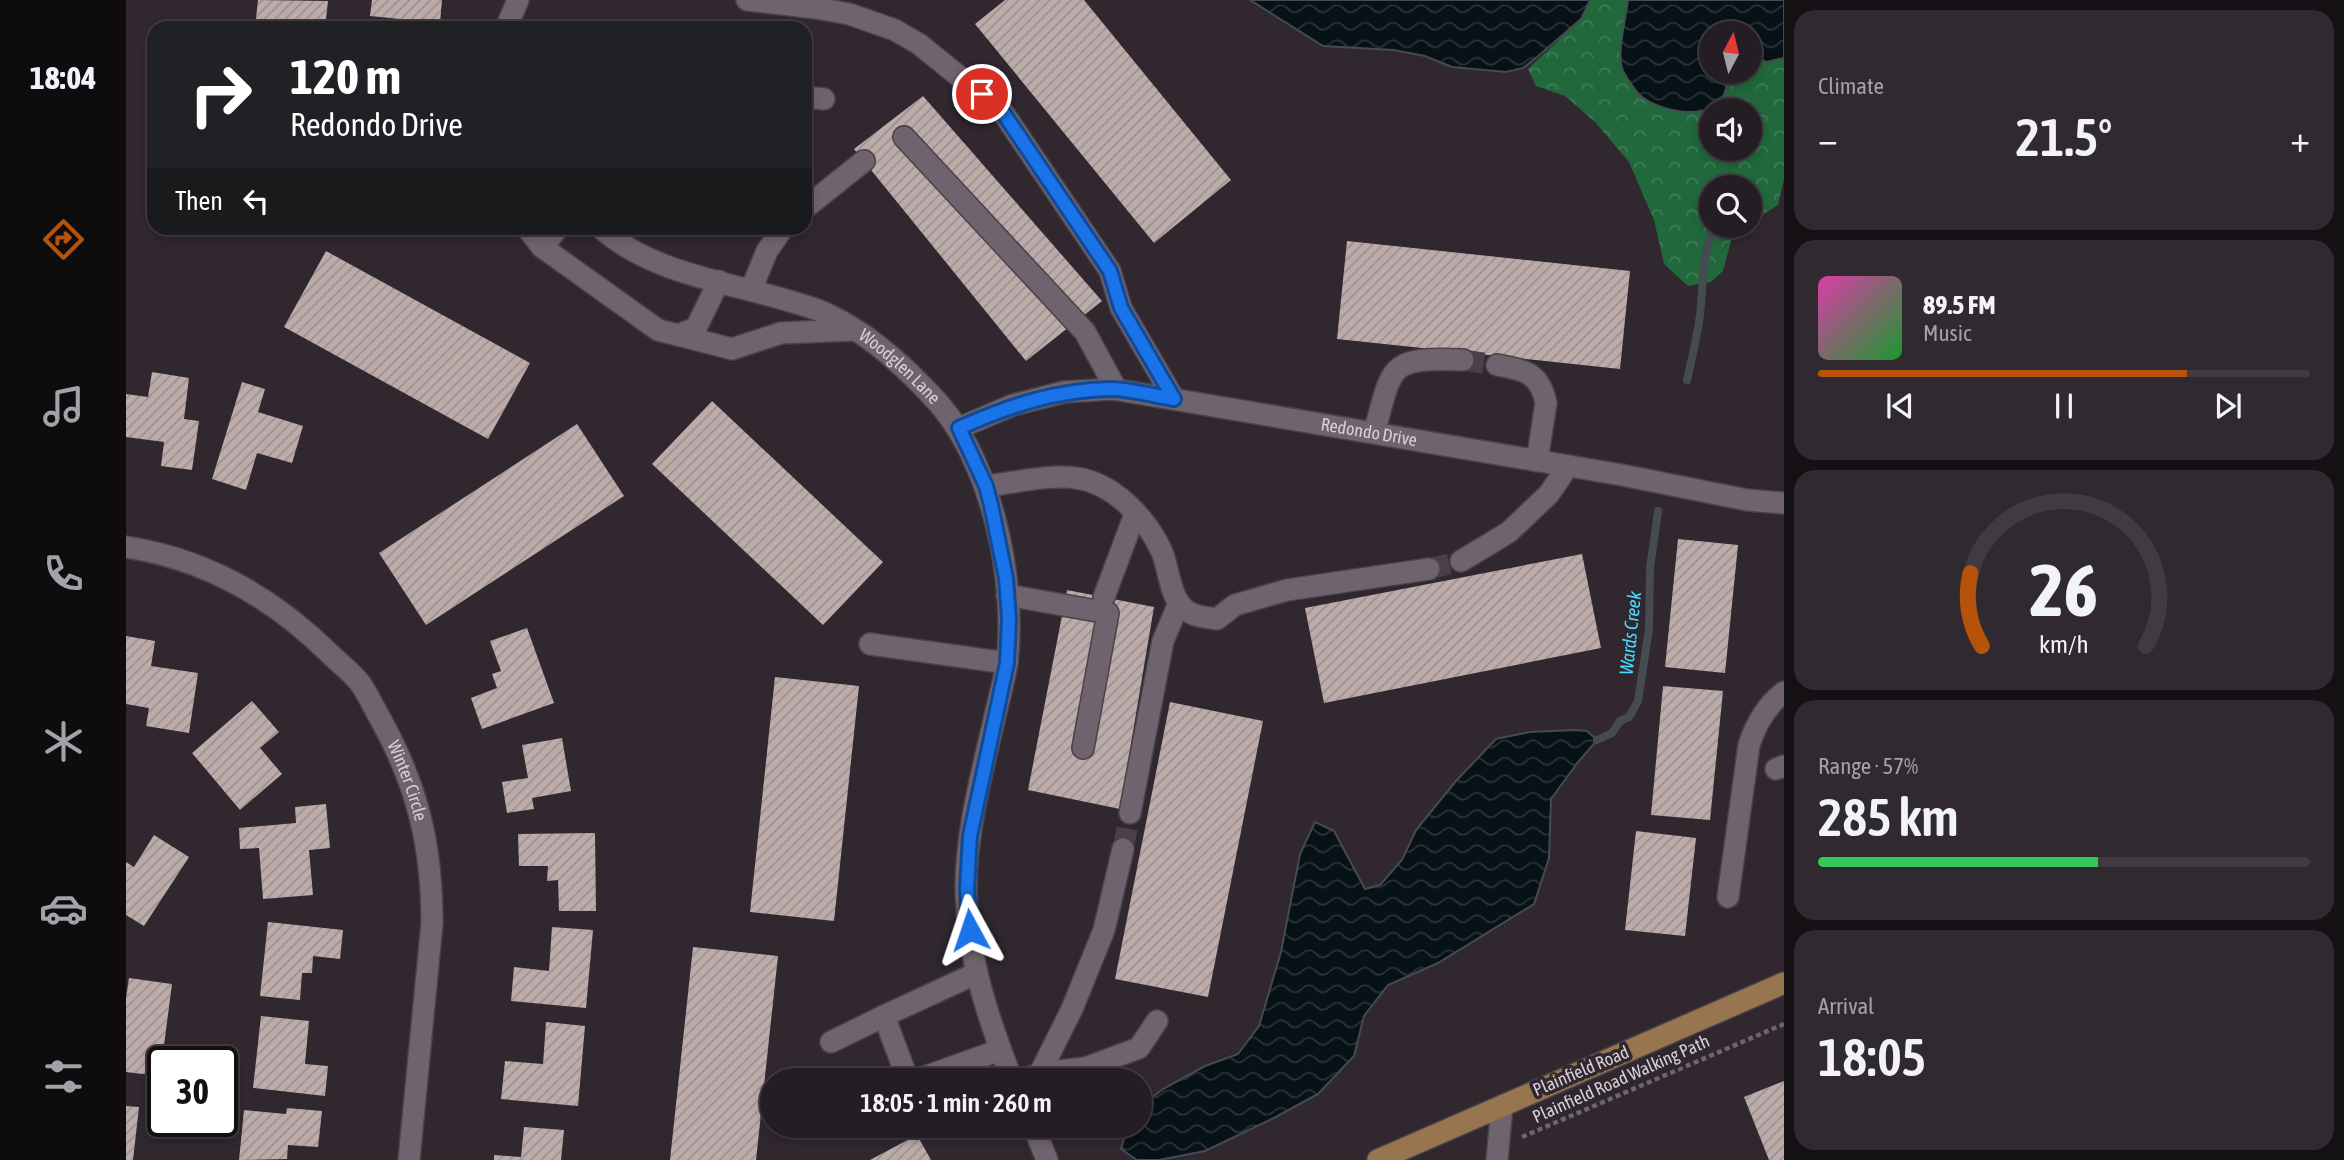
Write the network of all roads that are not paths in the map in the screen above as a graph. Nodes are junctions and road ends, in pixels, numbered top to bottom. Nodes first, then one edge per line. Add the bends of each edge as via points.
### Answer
1 (518, 0) edge
2 (747, 0) edge
3 (509, 21) edge
4 (904, 137) dead end
5 (864, 161) dead end
6 (812, 202) edge
7 (533, 235) edge
8 (552, 235) edge
9 (609, 235) edge
10 (778, 235) edge
11 (542, 247) junction
12 (719, 281) junction
13 (751, 290) junction
14 (855, 330) junction
15 (678, 335) junction
16 (1463, 360) tunnel mouth
17 (1497, 365) tunnel mouth
18 (1116, 390) junction
19 (1174, 399) junction
20 (959, 428) junction
21 (1374, 433) junction
22 (1537, 461) junction
23 (1568, 466) junction
24 (986, 486) junction
25 (1784, 503) edge
26 (1135, 514) junction
27 (126, 547) edge
28 (1461, 561) tunnel mouth
29 (1429, 569) tunnel mouth
30 (1007, 595) junction
31 (1104, 597) dead end
32 (1179, 603) junction
33 (870, 644) dead end
34 (1007, 663) junction
35 (1784, 692) edge
36 (1083, 748) dead end
37 (1130, 813) tunnel mouth
38 (1123, 849) tunnel mouth
39 (1728, 897) dead end
40 (977, 973) junction
41 (1784, 983) edge
42 (884, 1016) junction
43 (1157, 1021) dead end
44 (831, 1042) dead end
45 (1000, 1050) junction
46 (904, 1068) edge
47 (950, 1068) edge
48 (1007, 1068) edge
49 (1037, 1068) edge
50 (1085, 1068) edge
51 (1502, 1106) junction
52 (1038, 1138) edge
53 (1497, 1154) edge
54 (409, 1160) edge
55 (1047, 1160) edge
56 (1378, 1160) edge

1 - 3 street
2 - 19 street via 849,14 895,30 1002,111 1110,271 1121,308
4 - 18 street via 1085,332
5 - 6 street
7 - 11 street
8 - 11 street
9 - 12 street, Woodglen Lane via 644,256
10 - 13 street
11 - 15 street via 658,330
12 - 13 street, Woodglen Lane
12 - 15 street via 696,328
13 - 14 street, Woodglen Lane via 828,314
14 - 15 street via 781,334 732,349
14 - 20 street, Woodglen Lane via 925,389
16 - 21 street via 1404,363 1387,387
17 - 22 street via 1531,374 1544,394
18 - 19 street, Redondo Drive
18 - 20 street, Redondo Drive via 1064,392 1013,405
19 - 21 street, Redondo Drive
20 - 24 street, Woodglen Lane
21 - 22 street, Redondo Drive
22 - 23 street, Redondo Drive
23 - 25 street, Redondo Drive
23 - 28 street via 1549,494 1509,532
24 - 26 street via 1077,478 1113,491
24 - 30 street, Woodglen Lane
26 - 31 street
26 - 32 street via 1161,552
27 - 54 street, Winter Circle via 213,572 285,614 360,684 396,748 422,820 432,884
29 - 32 street via 1287,590 1235,605 1217,619 1195,616
30 - 34 street, Woodglen Lane
30 - 36 street via 1108,613
32 - 37 street via 1163,641
33 - 34 street
34 - 40 street, Woodglen Lane via 970,836 967,889
35 - 39 street via 1755,724 1749,745
38 - 49 street via 1104,930 1073,1009
40 - 42 street
40 - 45 street, Woodglen Lane
41 - 51 main road, Plainfield Road
42 - 44 street
42 - 46 street
43 - 50 street via 1139,1048
45 - 47 street
45 - 48 street, Woodglen Lane
51 - 53 street
51 - 56 main road, Plainfield Road
52 - 55 street

